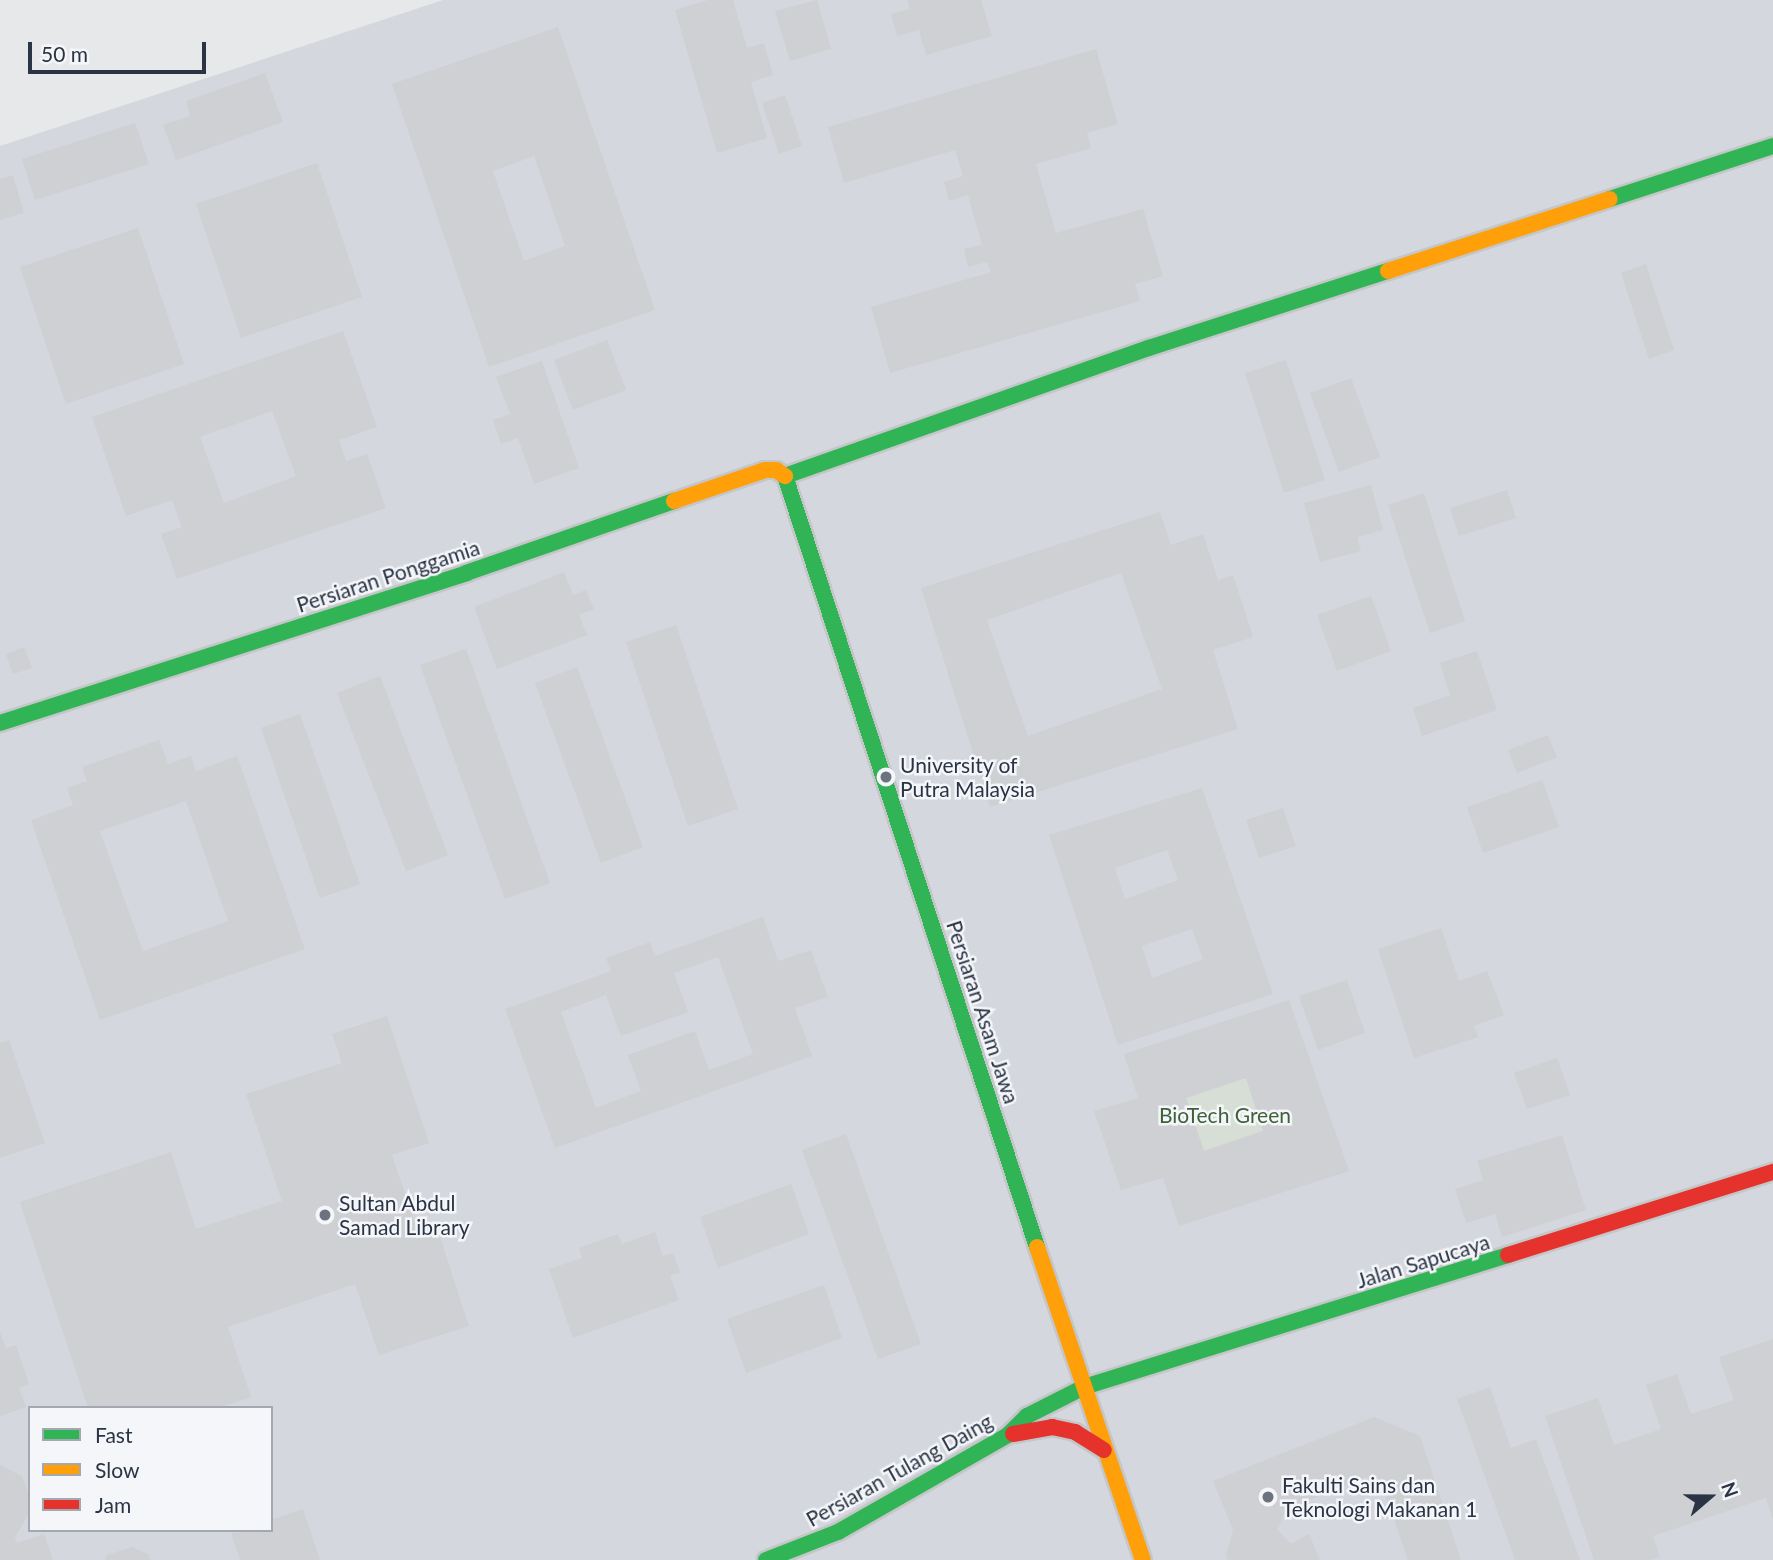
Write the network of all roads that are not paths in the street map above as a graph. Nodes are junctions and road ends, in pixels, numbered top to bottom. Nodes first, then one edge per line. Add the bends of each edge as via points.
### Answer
1 (1773, 146) edge
2 (785, 476) junction
3 (0, 723) edge
4 (1773, 1172) edge
5 (1084, 1387) junction
6 (1008, 1435) junction
7 (1104, 1450) junction
8 (766, 1560) edge
9 (1143, 1560) edge

1 - 2 street via 1149,348
2 - 3 street, Persiaran Ponggamia via 765,470 429,585
2 - 5 street, Persiaran Asam Jawa
4 - 5 street, Jalan Sapucaya
5 - 6 street, Persiaran Tulang Daing via 1027,1416
5 - 7 street, Persiaran Asam Jawa
6 - 7 street via 1052,1427 1075,1432
6 - 8 street, Persiaran Tulang Daing via 838,1532
7 - 9 street, Persiaran Asam Jawa

